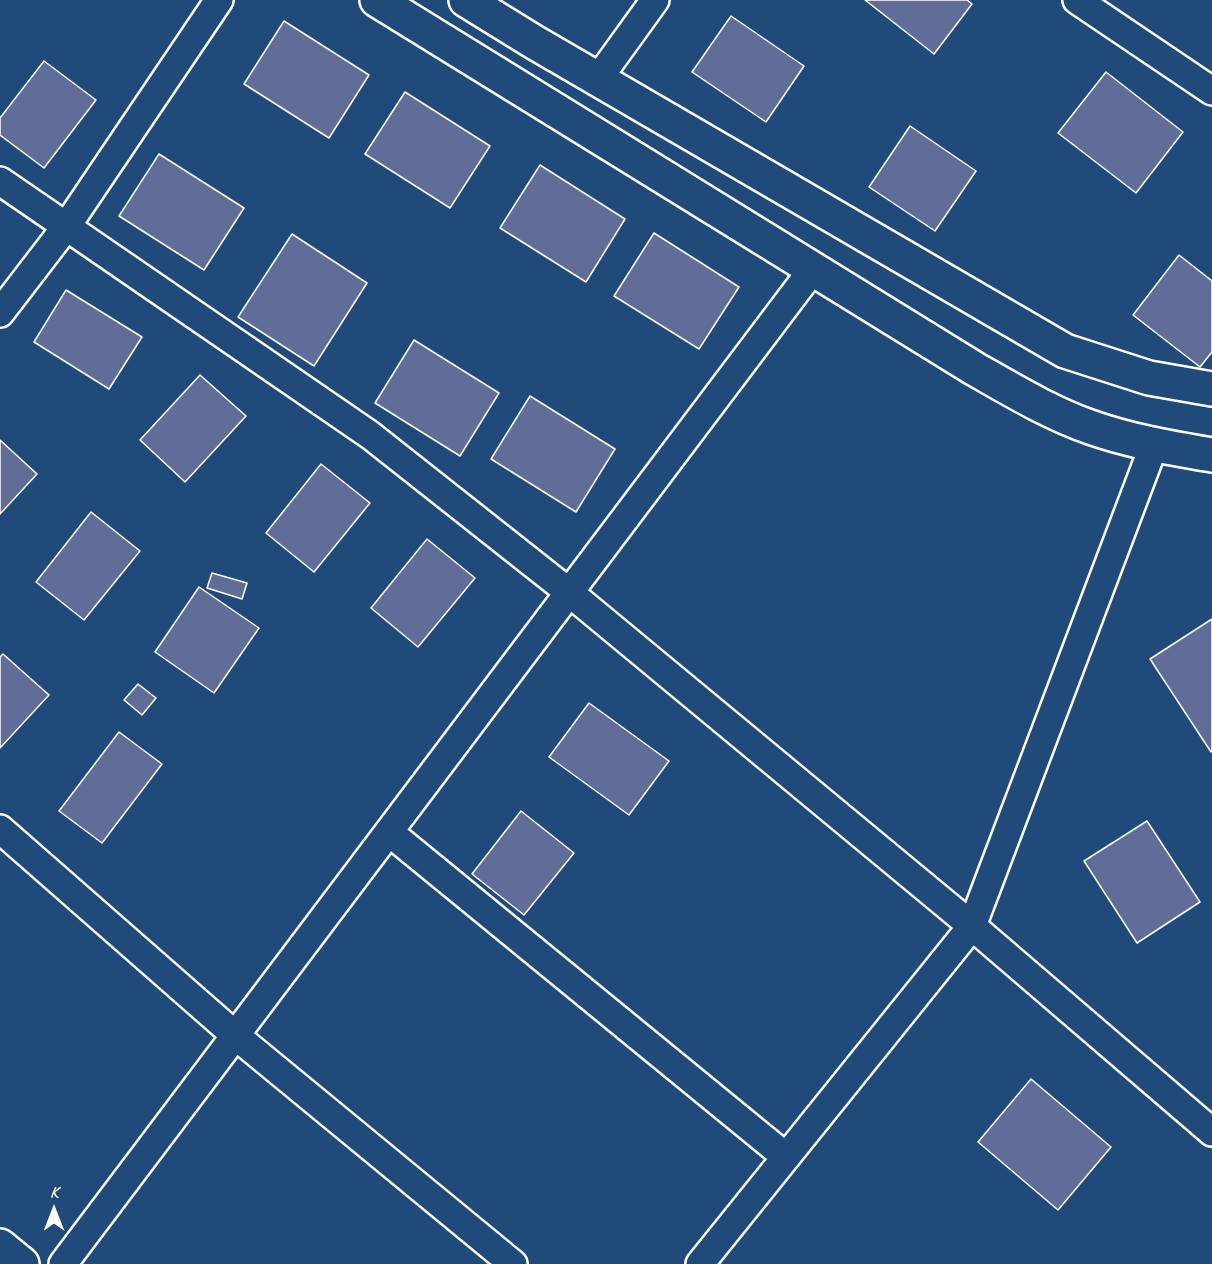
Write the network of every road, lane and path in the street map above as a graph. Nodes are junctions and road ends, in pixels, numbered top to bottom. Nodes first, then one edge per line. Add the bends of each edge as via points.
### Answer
1 (219, 0) edge
2 (376, 0) edge
3 (466, 0) edge
4 (654, 0) edge
5 (1077, 0) edge
6 (598, 79) junction
7 (1212, 92) edge
8 (0, 181) edge
9 (66, 227) junction
10 (813, 269) junction
11 (0, 313) edge
12 (1212, 389) edge
13 (1154, 445) junction
14 (1212, 455) edge
15 (570, 593) junction
16 (0, 829) edge
17 (389, 832) junction
18 (972, 926) junction
19 (236, 1036) junction
20 (1212, 1132) edge
21 (786, 1157) junction
22 (0, 1246) edge
23 (22, 1264) edge
24 (63, 1264) edge
25 (513, 1264) edge
26 (700, 1264) edge

1 - 9 street
2 - 10 street
3 - 6 street
4 - 6 street
5 - 7 street
6 - 12 street via 1065,351 1149,378
8 - 9 street
9 - 11 street
9 - 15 street via 370,435
10 - 13 street via 1034,402 1090,427
10 - 15 street
13 - 14 street
13 - 18 street
15 - 17 street
15 - 18 street
16 - 19 street
17 - 19 street
17 - 21 street
18 - 20 street
18 - 21 street
19 - 24 street
19 - 25 street
21 - 26 street
22 - 23 street

